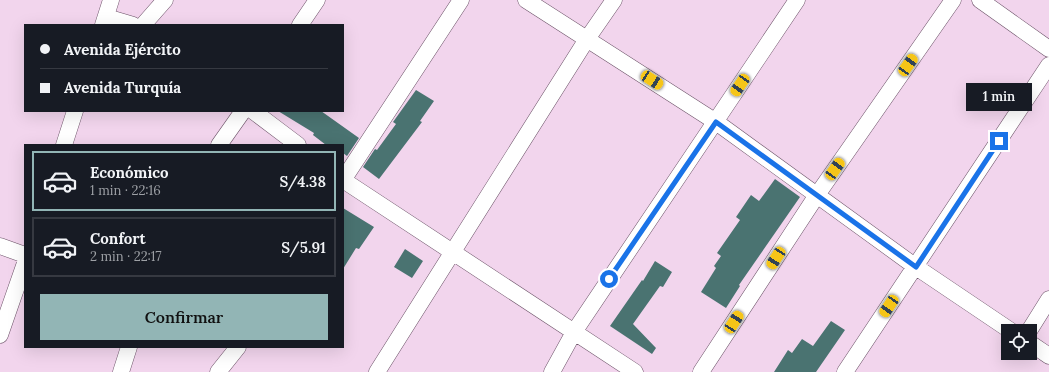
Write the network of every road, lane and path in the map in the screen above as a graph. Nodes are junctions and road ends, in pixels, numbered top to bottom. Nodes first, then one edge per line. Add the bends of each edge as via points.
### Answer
1 (111, 0) edge
2 (165, 0) edge
3 (317, 0) edge
4 (462, 0) edge
5 (526, 0) edge
6 (614, 0) edge
7 (797, 0) edge
8 (953, 0) edge
9 (980, 0) edge
10 (104, 21) edge
11 (126, 24) edge
12 (144, 24) edge
13 (301, 24) edge
14 (587, 39) junction
15 (1049, 49) edge
16 (1049, 65) edge
17 (75, 112) edge
18 (242, 112) edge
19 (254, 112) edge
20 (716, 122) junction
21 (64, 144) edge
22 (220, 144) edge
23 (297, 144) edge
24 (344, 178) edge
25 (344, 181) edge
26 (817, 195) junction
27 (0, 246) edge
28 (454, 252) junction
29 (24, 255) edge
30 (24, 266) edge
31 (916, 267) junction
32 (1049, 300) edge
33 (1001, 324) edge
34 (1034, 324) edge
35 (574, 332) junction
36 (0, 334) edge
37 (129, 348) edge
38 (237, 348) edge
39 (1037, 348) edge
40 (1049, 356) edge
41 (120, 372) edge
42 (218, 372) edge
43 (377, 372) edge
44 (552, 372) edge
45 (635, 372) edge
46 (701, 372) edge
47 (846, 372) edge

1 - 10 street
2 - 12 street
3 - 13 street
4 - 24 street
5 - 14 street
6 - 14 street
7 - 20 street
8 - 26 street
9 - 15 street
10 - 11 street
14 - 20 street
14 - 28 street
16 - 31 street
17 - 21 street
18 - 22 street
19 - 23 street
20 - 26 street
20 - 35 street
25 - 28 street
26 - 31 street
26 - 46 street
27 - 29 street
28 - 35 street
28 - 43 street
30 - 36 street
31 - 33 street
31 - 47 street
32 - 34 street
35 - 44 street
35 - 45 street
37 - 41 street
38 - 42 street
39 - 40 street

